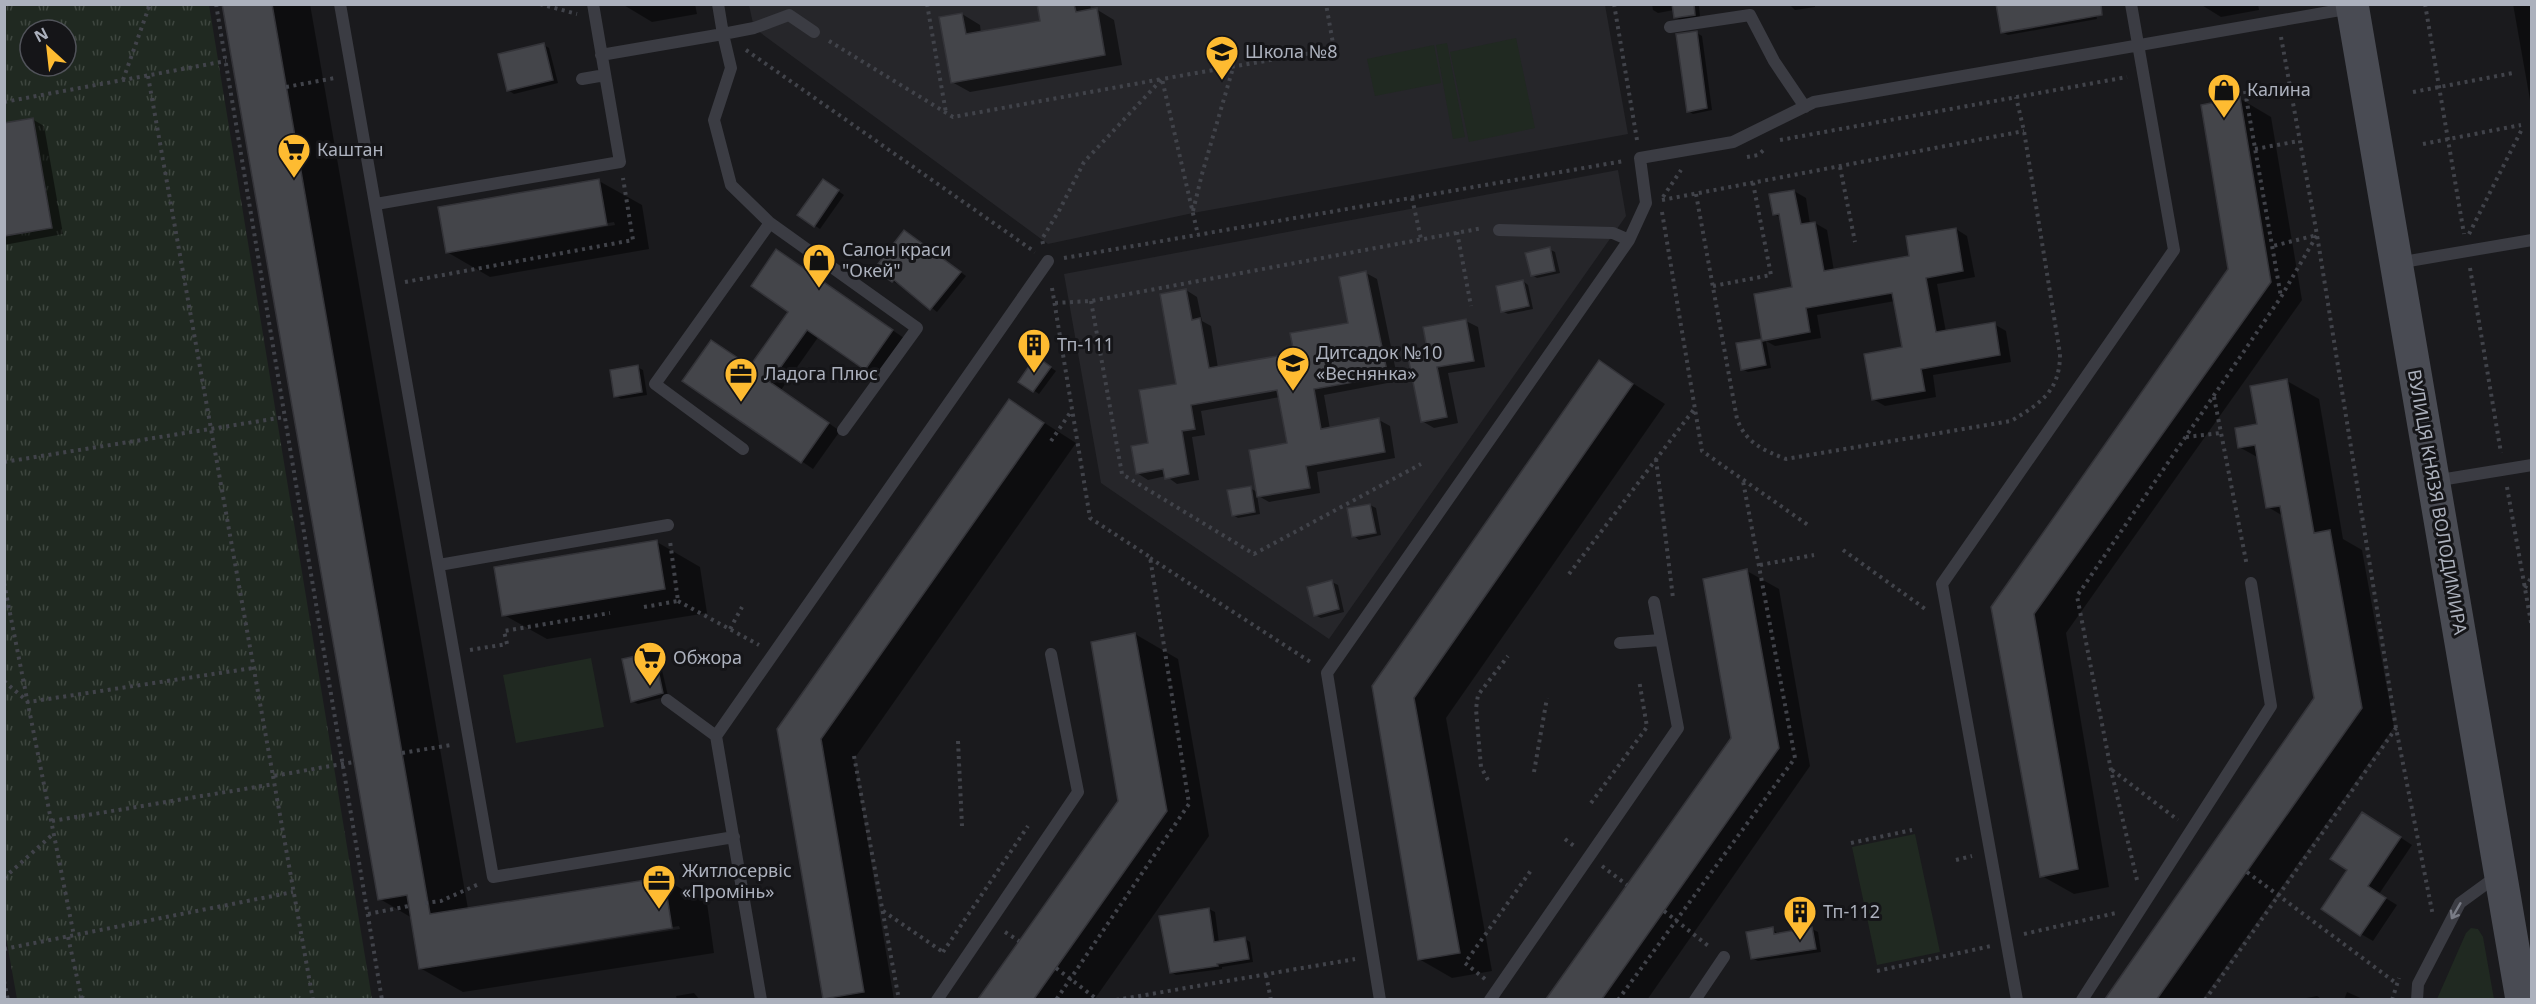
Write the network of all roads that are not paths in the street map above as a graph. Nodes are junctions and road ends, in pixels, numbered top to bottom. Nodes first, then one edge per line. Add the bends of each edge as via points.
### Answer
1 (340, 4) edge
2 (593, 4) edge
3 (718, 4) edge
4 (2131, 4) edge
5 (2352, 6) edge
6 (788, 10) edge
7 (1670, 27) dead end
8 (814, 32) road end
9 (723, 34) junction
10 (2138, 45) junction
11 (601, 55) junction
12 (605, 75) junction
13 (582, 79) dead end
14 (1804, 107) junction
15 (376, 204) junction
16 (770, 223) junction
17 (1499, 230) road end
18 (1629, 240) junction
19 (2532, 240) edge
20 (1048, 261) road end
21 (2396, 264) junction
22 (843, 430) dead end
23 (743, 449) dead end
24 (2532, 465) edge
25 (2433, 481) junction
26 (668, 525) road end
27 (439, 565) junction
28 (2251, 584) road end
29 (1654, 602) road end
30 (1661, 640) junction
31 (1620, 643) dead end
32 (1051, 654) dead end
33 (668, 700) dead end
34 (716, 736) junction
35 (734, 837) junction
36 (2500, 873) junction
37 (1724, 957) road end
38 (761, 999) edge
39 (937, 999) edge
40 (1380, 999) edge
41 (1490, 999) edge
42 (1695, 999) edge
43 (2017, 999) edge
44 (2082, 999) edge
45 (2417, 999) edge
46 (2522, 999) edge

1 - 15 lane
2 - 11 lane
3 - 9 lane
4 - 10 lane
5 - 10 lane
5 - 21 main road, ВУЛИЦЯ КНЯЗЯ ВОЛОДИМИРА
6 - 8 lane
6 - 9 lane via 754,28
7 - 14 lane via 1750,15
9 - 11 lane
9 - 16 lane via 731,68 714,120 731,185
10 - 14 lane
10 - 43 lane via 2174,250 1942,584
11 - 12 lane
12 - 13 lane
12 - 15 lane via 620,162
14 - 18 lane via 1733,142 1640,158 1646,203
15 - 27 lane
16 - 22 lane via 916,328
16 - 23 lane via 655,384
17 - 18 lane via 1613,232
18 - 40 lane via 1327,673
19 - 21 lane via 2467,246
20 - 34 lane
21 - 25 main road, ВУЛИЦЯ КНЯЗЯ ВОЛОДИМИРА
24 - 25 lane
25 - 36 main road, ВУЛИЦЯ КНЯЗЯ ВОЛОДИМИРА
26 - 27 lane
27 - 35 lane via 493,877
28 - 44 lane via 2271,706
29 - 30 lane
30 - 31 lane
30 - 41 lane via 1678,728
32 - 39 lane via 1078,792
33 - 34 lane
34 - 35 lane
35 - 38 lane
36 -> 45 lane via 2460,903 2418,984
36 - 46 main road, ВУЛИЦЯ КНЯЗЯ ВОЛОДИМИРА
37 - 42 lane

